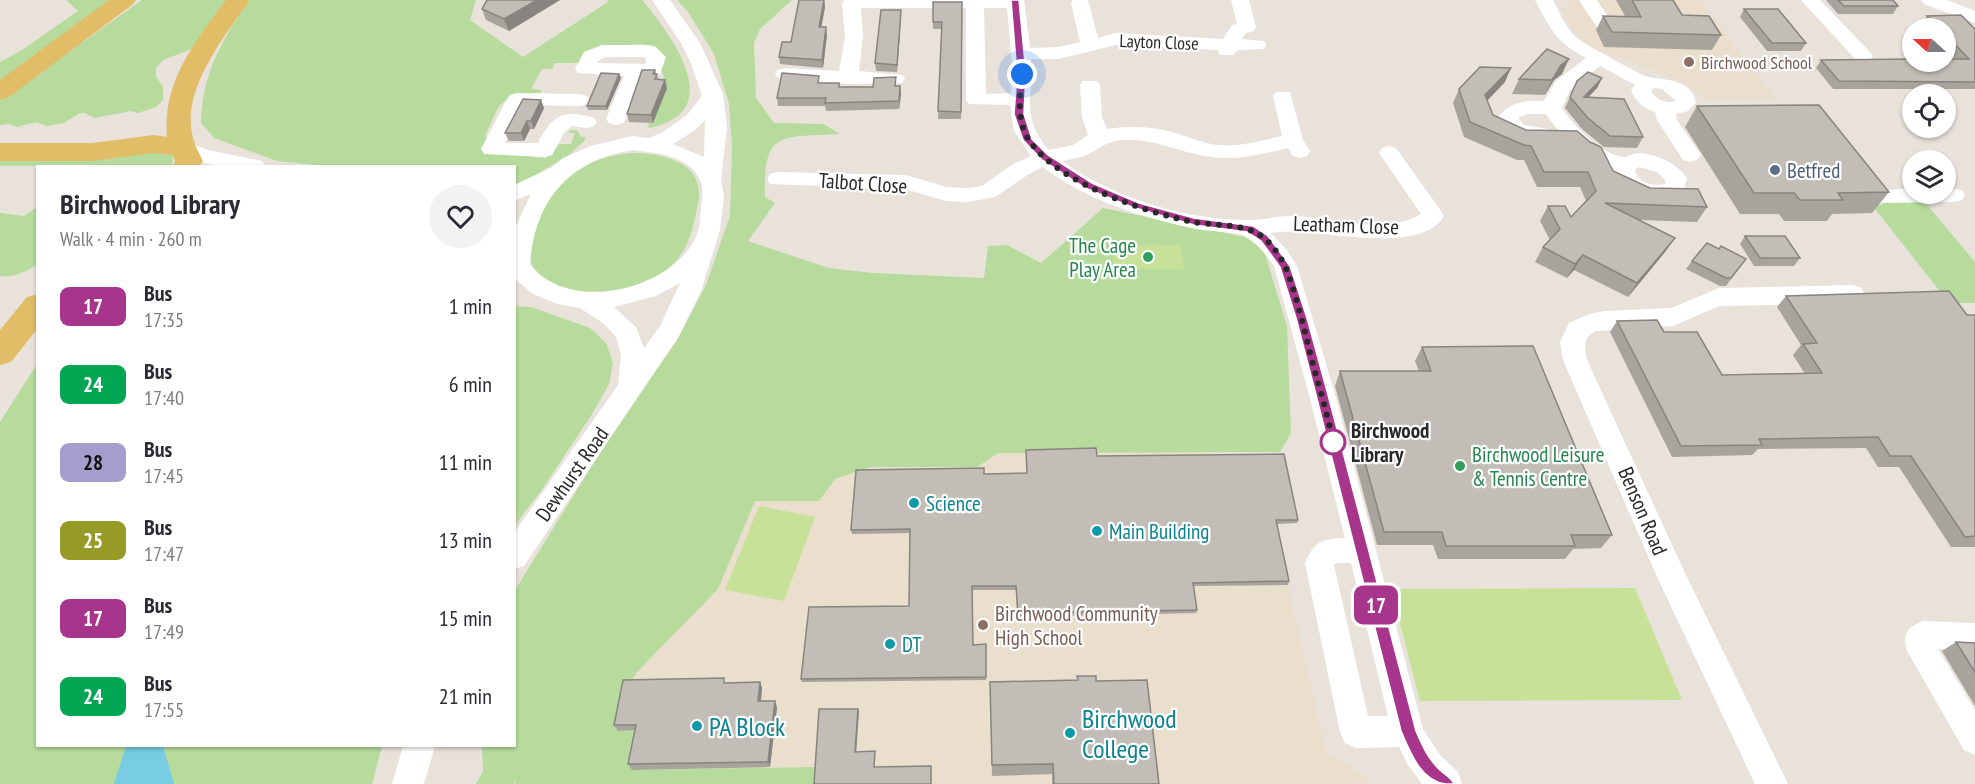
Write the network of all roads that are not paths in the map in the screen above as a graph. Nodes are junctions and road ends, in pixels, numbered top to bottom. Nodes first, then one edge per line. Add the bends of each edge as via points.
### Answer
1 (124, 0) edge
2 (238, 0) edge
3 (661, 0) edge
4 (1240, 0) edge
5 (1544, 0) edge
6 (1588, 0) edge
7 (1810, 0) edge
8 (1930, 0) edge
9 (1015, 1) edge
10 (975, 3) junction
11 (1080, 3) dead end
12 (1975, 16) edge
13 (1605, 25) edge
14 (1090, 45) junction
15 (1257, 45) dead end
16 (1228, 49) junction
17 (1021, 54) junction
18 (1863, 56) dead end
19 (1597, 59) junction
20 (783, 74) edge
21 (848, 78) junction
22 (895, 79) edge
23 (1647, 84) junction
24 (1090, 85) dead end
25 (0, 92) edge
26 (712, 94) junction
27 (1284, 96) dead end
28 (1019, 99) junction
29 (1552, 108) junction
30 (1664, 108) junction
31 (587, 112) junction
32 (616, 119) junction
33 (1564, 129) junction
34 (1099, 137) junction
35 (649, 145) junction
36 (0, 152) edge
37 (1389, 152) dead end
38 (183, 153) edge
39 (1690, 155) dead end
40 (1045, 158) junction
41 (249, 165) edge
42 (1626, 165) dead end
43 (566, 166) junction
44 (36, 172) edge
45 (0, 173) edge
46 (711, 179) junction
47 (775, 179) dead end
48 (516, 193) edge
49 (1956, 194) edge
50 (1902, 195) edge
51 (1882, 196) edge
52 (1975, 203) edge
53 (1249, 228) junction
54 (705, 242) junction
55 (518, 264) edge
56 (1853, 294) edge
57 (586, 300) junction
58 (522, 301) dead end
59 (36, 308) edge
60 (0, 353) edge
61 (629, 392) junction
62 (1361, 550) junction
63 (516, 554) edge
64 (1975, 637) edge
65 (1408, 731) junction
66 (1975, 739) edge
67 (419, 747) edge
68 (408, 784) edge
69 (1446, 784) edge
70 (1772, 784) edge

1 - 25 main road
2 - 38 main road via 214,33 182,94 178,125
3 - 26 street via 700,58
4 - 16 street, Layton Close via 1247,27 1239,29
5 - 19 street via 1565,37
6 - 13 street
7 - 18 street
8 - 12 street
9 - 10 street
9 - 17 street
10 - 21 street via 851,3 854,37
10 - 28 street via 976,100
11 - 14 street, Layton Close
14 - 16 street, Layton Close via 1124,39
14 - 17 street, Layton Close via 1058,53
15 - 16 street, Layton Close
17 - 28 street
19 - 23 street
19 - 29 street via 1562,86 1554,95
20 - 21 street
21 - 22 street
23 - 30 street via 1642,86 1641,94 1650,103
23 - 30 street via 1668,84 1695,103
24 - 34 street via 1092,117
26 - 35 street via 699,117 687,128
26 - 46 street via 718,116
27 - 34 street via 1296,145 1220,152 1149,134
28 - 40 street via 1019,114 1028,140
29 - 33 street
29 - 33 street via 1523,108 1511,112 1507,119 1518,130 1534,135
30 - 39 street via 1667,120
31 - 31 street via 559,124 545,150 490,148 517,99
31 - 32 street
31 - 32 street via 594,69 636,70
31 - 43 street via 593,140
32 - 35 street via 628,133
33 - 42 street via 1576,142
34 - 40 street, Talbot Close via 1080,150
35 - 43 street via 611,146
35 - 46 street via 682,155
36 - 38 main road via 92,152 154,144
37 - 53 street, Leatham Close via 1427,203 1433,216 1426,223 1380,230 1293,222
38 - 41 street
40 - 47 street, Talbot Close via 987,192 969,195 946,194 906,182
40 - 53 street via 1088,186 1135,205 1194,222
43 - 48 street
43 - 55 street via 539,196 523,236
44 - 45 main road
46 - 54 street via 713,191
49 - 52 street
50 - 51 street
53 - 62 street via 1265,238 1285,266
54 - 57 street via 693,258 655,286 612,301
54 - 61 street, Dewhurst Road via 689,291 670,330
55 - 57 street via 543,290
55 - 58 street
56 - 70 street, Benson Road via 1719,297 1673,317 1592,321 1579,328 1571,341 1575,360 1672,579
57 - 61 street, Dewhurst Road via 619,323 632,341 635,362
59 - 60 main road
61 - 63 street, Dewhurst Road
62 - 65 street
62 - 65 street via 1328,551 1319,563 1356,732
64 - 66 street via 1923,635 1919,640
65 - 69 street via 1418,753
67 - 68 street

